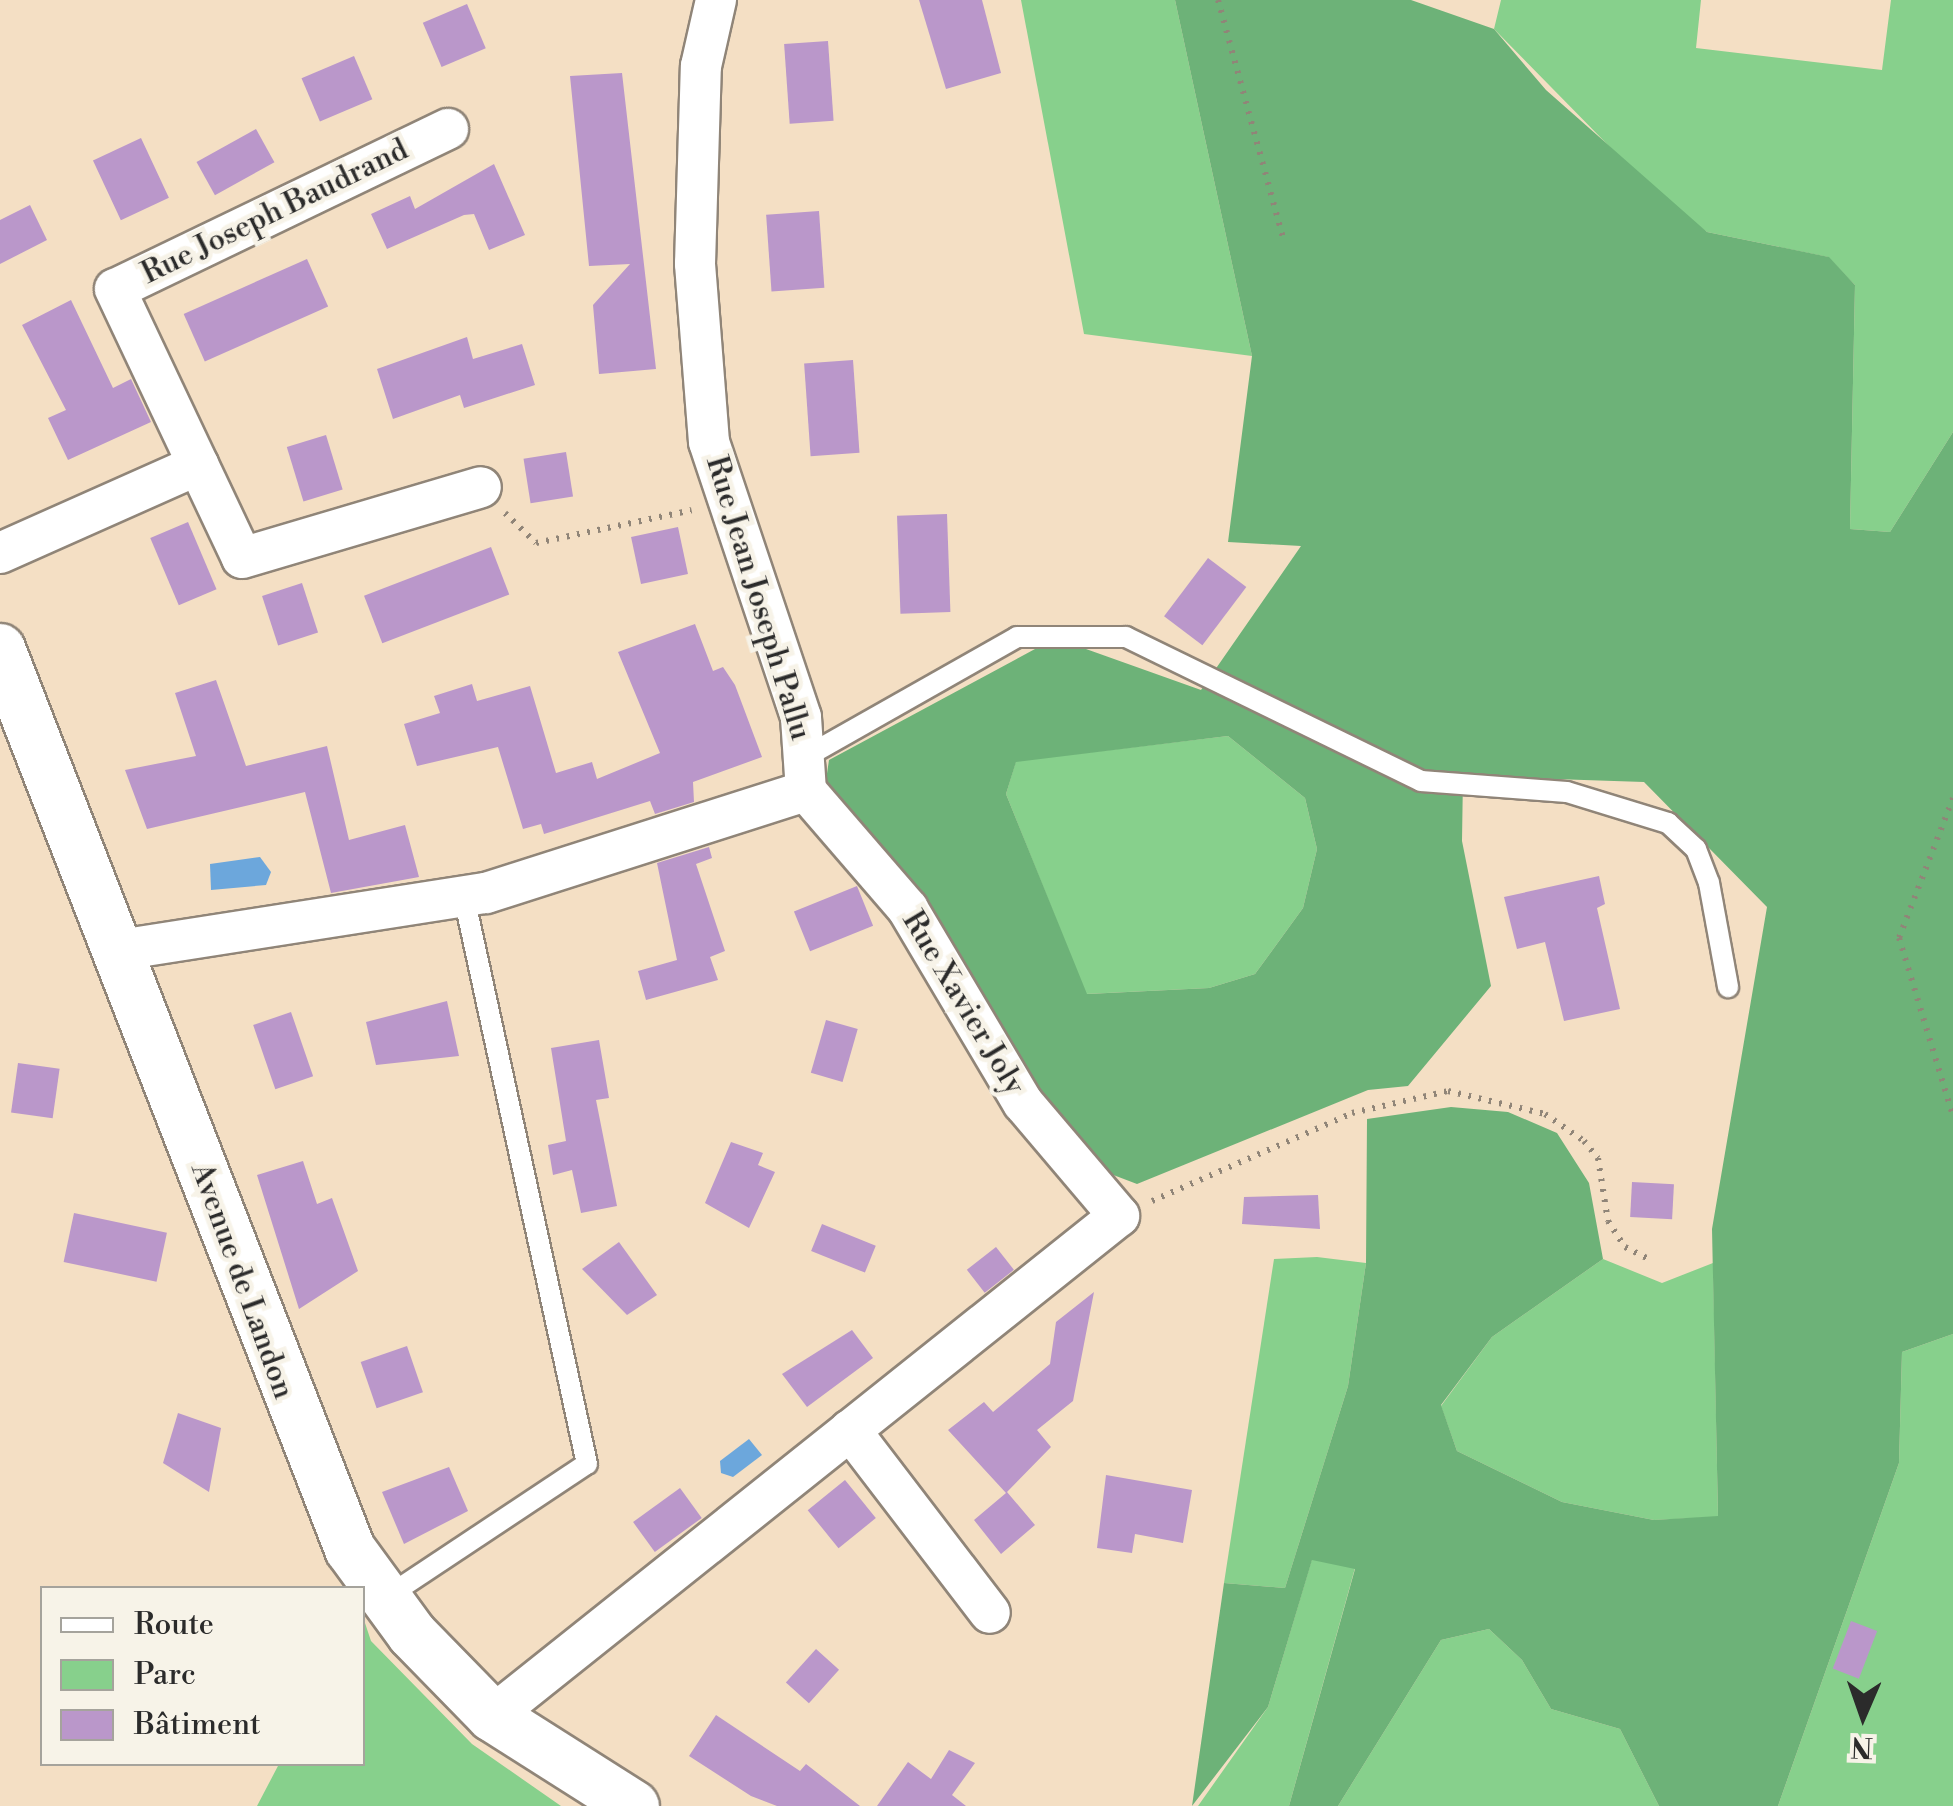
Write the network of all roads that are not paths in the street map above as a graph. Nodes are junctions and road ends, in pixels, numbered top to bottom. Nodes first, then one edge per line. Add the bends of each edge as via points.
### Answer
1 (716, 0) edge
2 (448, 129) dead end
3 (198, 465) junction
4 (480, 488) road end
5 (0, 553) edge
6 (0, 649) edge
7 (806, 774) junction
8 (464, 897) junction
9 (120, 950) junction
10 (1728, 987) dead end
11 (850, 1430) junction
12 (383, 1599) junction
13 (990, 1613) dead end
14 (492, 1716) junction
15 (634, 1806) edge

1 - 7 street, Rue Jean Joseph Pallu via 701,66 696,264 722,504
2 - 3 street, Rue Joseph Baudrand via 115,289
3 - 4 street, Rue Joseph Baudrand via 242,558
3 - 5 street
6 - 9 street, Avenue de Landon
7 - 8 street
7 - 10 lane via 1018,637 1126,637 1420,781 1567,792 1668,823 1696,848 1709,883
7 - 11 street, Rue Xavier Joly via 908,909 1023,1103 1119,1216
8 - 9 street
8 - 12 lane via 587,1464
9 - 12 street, Avenue de Landon via 324,1496
11 - 13 street
11 - 14 street
12 - 14 street, Avenue de Landon
14 - 15 street, Avenue de Landon

